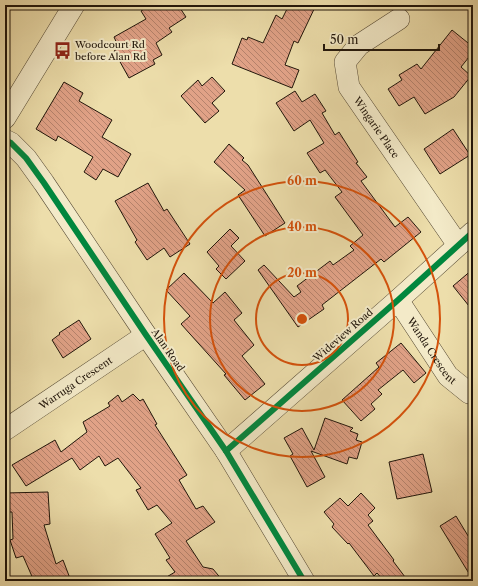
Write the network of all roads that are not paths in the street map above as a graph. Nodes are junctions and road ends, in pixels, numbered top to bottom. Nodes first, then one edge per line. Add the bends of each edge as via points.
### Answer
1 (74, 5) edge
2 (399, 19) dead end
3 (5, 118) edge
4 (5, 140) edge
5 (466, 239) edge
6 (398, 300) junction
7 (146, 335) junction
8 (473, 394) edge
9 (5, 430) edge
10 (226, 451) junction
11 (304, 581) edge

1 - 3 street
2 - 5 street, Wingarie Place via 359,45 345,62 349,87
4 - 7 street, Alan Road via 26,158 44,182
5 - 6 street, Wideview Road
6 - 8 street, Wanda Crescent via 448,376
6 - 10 street, Wideview Road
7 - 9 street, Warruga Crescent
7 - 10 street, Alan Road
10 - 11 street, Alan Road

